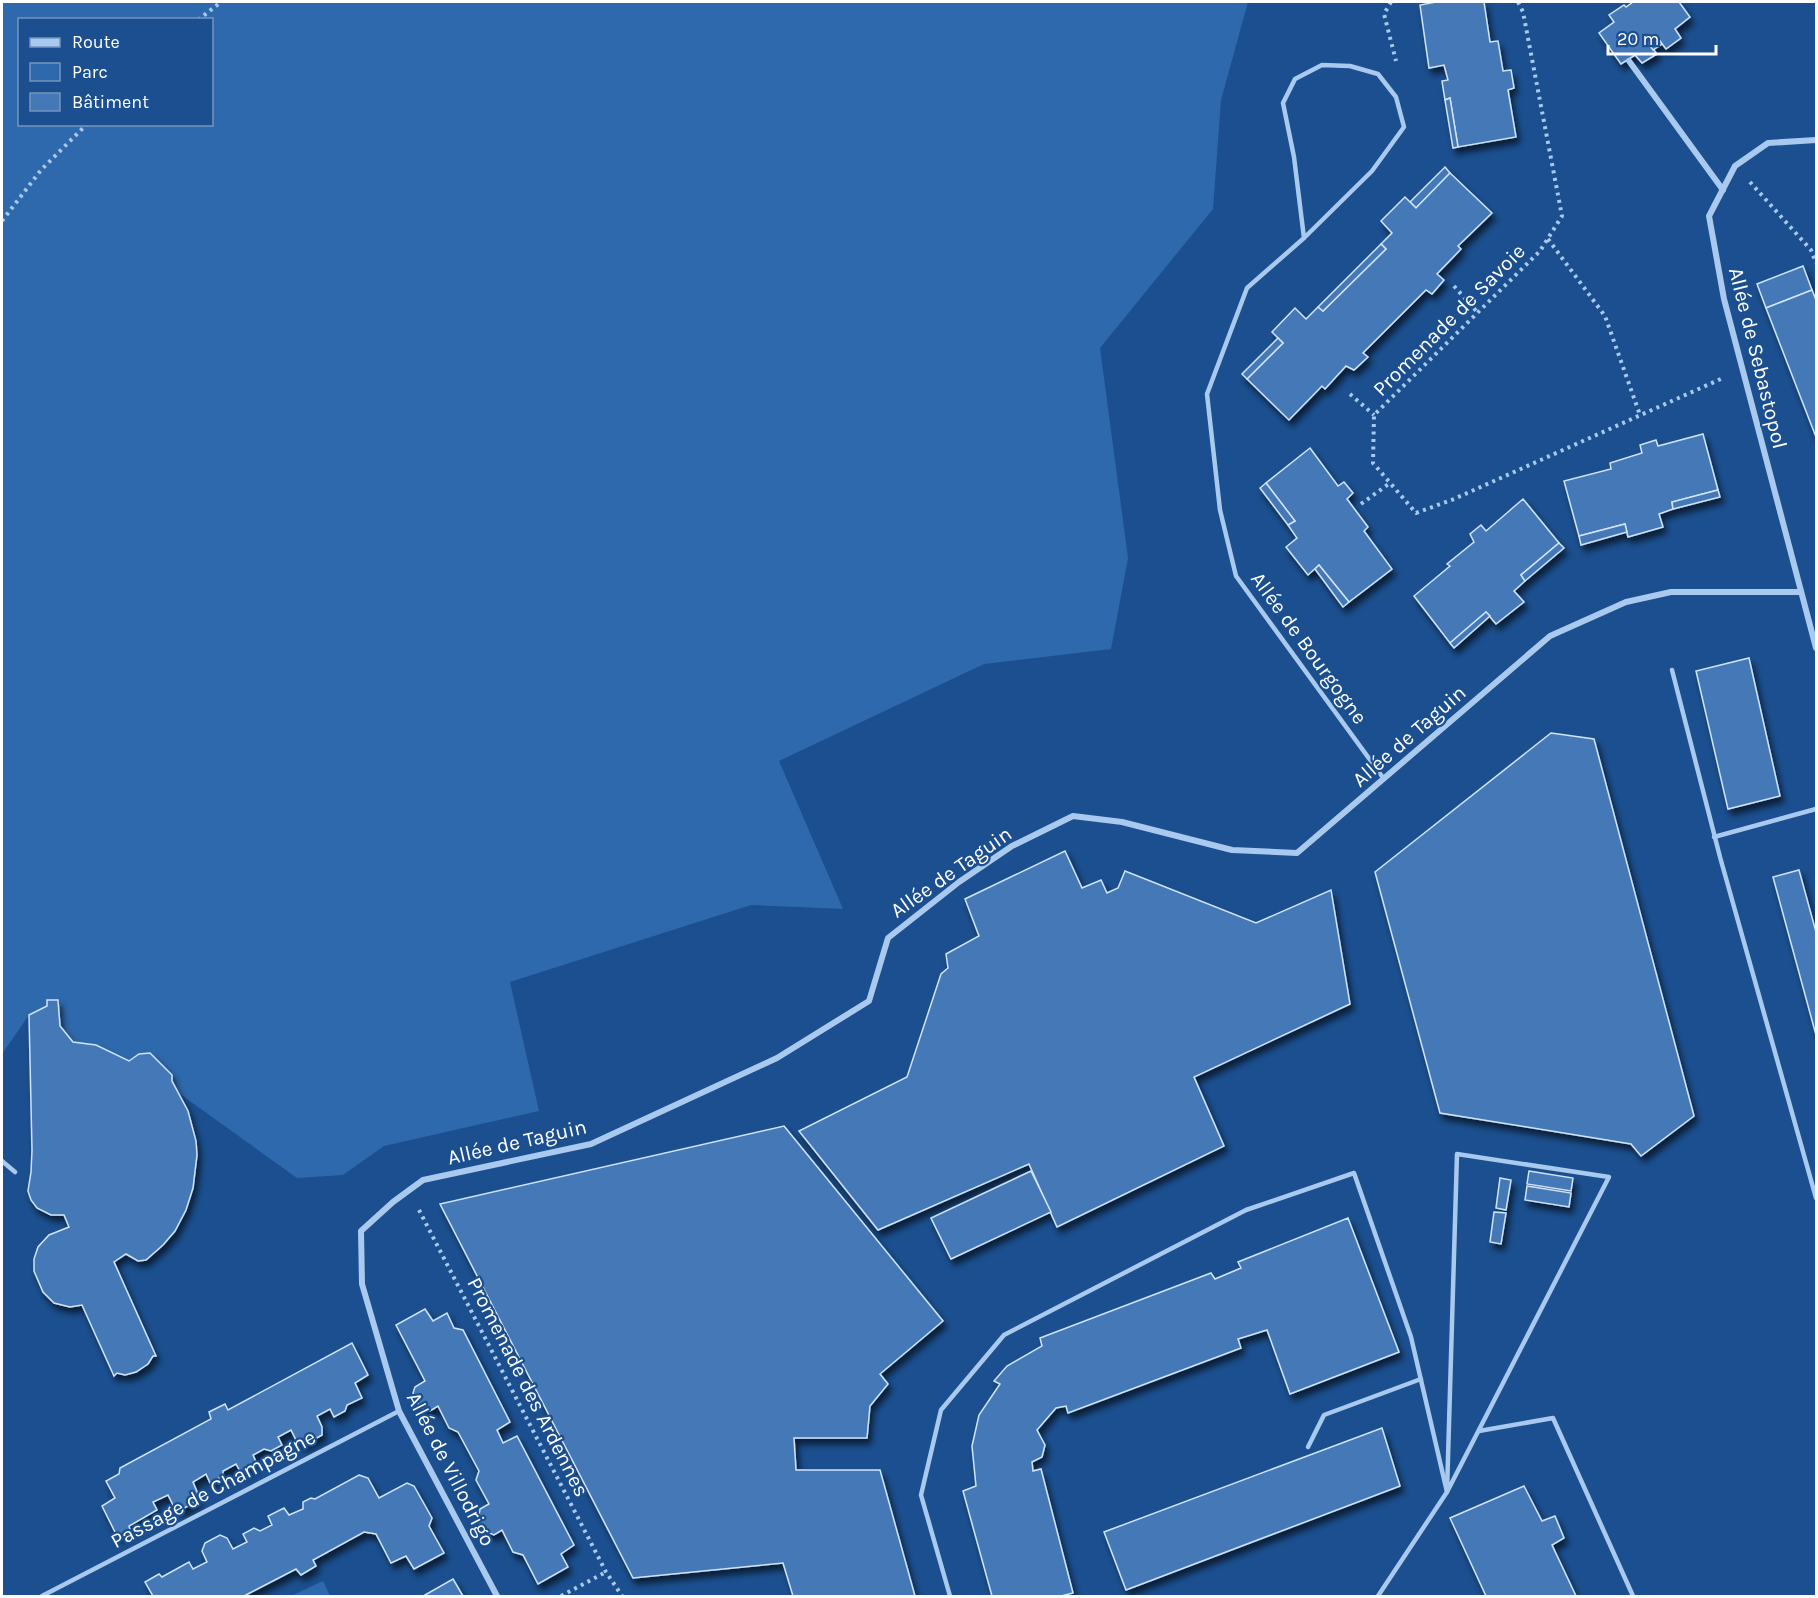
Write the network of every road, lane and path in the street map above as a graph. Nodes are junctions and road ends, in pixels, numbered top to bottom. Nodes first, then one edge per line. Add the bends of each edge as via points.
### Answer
1 (221, 2) edge
2 (1391, 2) edge
3 (1518, 2) edge
4 (201, 18) edge
5 (1629, 61) dead end
6 (1396, 98) junction
7 (85, 126) edge
8 (1816, 140) edge
9 (1735, 166) junction
10 (1723, 190) junction
11 (2, 221) edge
12 (1304, 238) junction
13 (1548, 239) junction
14 (1816, 263) edge
15 (1454, 285) dead end
16 (1478, 313) junction
17 (1743, 369) junction
18 (1350, 394) dead end
19 (1374, 415) junction
20 (1640, 415) junction
21 (1390, 483) junction
22 (1361, 504) dead end
23 (1801, 592) junction
24 (1816, 648) edge
25 (1672, 670) dead end
26 (1384, 779) junction
27 (1816, 809) edge
28 (1714, 837) junction
29 (2, 1161) edge
30 (15, 1172) dead end
31 (409, 1190) junction
32 (1816, 1198) edge
33 (362, 1284) joint
34 (1421, 1379) junction
35 (399, 1411) junction
36 (1479, 1431) junction
37 (1308, 1447) dead end
38 (1447, 1492) junction
39 (606, 1572) junction
40 (42, 1596) edge
41 (498, 1596) edge
42 (561, 1596) edge
43 (622, 1596) edge
44 (950, 1596) edge
45 (1378, 1596) edge
46 (1633, 1596) edge

1 - 4 path
2 - 6 path via 1384,14 1402,84
3 - 13 path, Promenade de Savoie via 1562,216
5 - 10 street
6 - 12 lane, Allée de Bourgogne via 1404,127 1372,171
6 - 12 lane, Allée de Bourgogne via 1378,74 1350,66 1322,65 1295,79 1283,103
7 - 11 path via 41,170
8 - 9 street, Allée de Sebastopol via 1768,143
9 - 10 street, Allée de Sebastopol
9 - 14 path via 1811,250
10 - 17 street, Allée de Sebastopol via 1709,216 1724,299
12 - 26 lane, Allée de Bourgogne via 1247,288 1207,394 1220,510 1236,576
13 - 16 path, Promenade de Savoie
13 - 20 path via 1605,316
15 - 16 path
16 - 19 path, Promenade de Savoie
17 - 20 path, Promenade de Savoie
17 - 23 street, Allée de Sebastopol
18 - 19 path
19 - 21 path, Promenade de Savoie via 1373,463
20 - 21 path, Promenade de Savoie via 1416,513
21 - 22 path
23 - 24 street, Allée de Sebastopol
23 - 26 street, Allée de Taguin via 1671,592 1626,602 1550,636
25 - 28 lane
26 - 31 street, Allée de Taguin via 1297,853 1232,850 1122,822 1073,816 1012,846 888,938 869,1001 777,1058 591,1144 423,1180
27 - 28 lane
28 - 32 lane
29 - 30 lane
31 - 33 street, Allée de Taguin via 362,1232
31 - 39 path, Promenade des Ardennes
33 - 35 street, Allée de Villodrigo
34 - 37 lane via 1324,1415
34 - 38 lane
34 - 44 lane via 1411,1337 1354,1173 1246,1210 1004,1335 941,1410 921,1495
35 - 40 lane, Passage de Champagne
35 - 41 street, Allée de Villodrigo
36 - 38 lane
36 - 38 lane via 1609,1177 1457,1154
36 - 46 lane via 1553,1418
38 - 45 lane
39 - 42 path
39 - 43 path, Promenade des Ardennes

